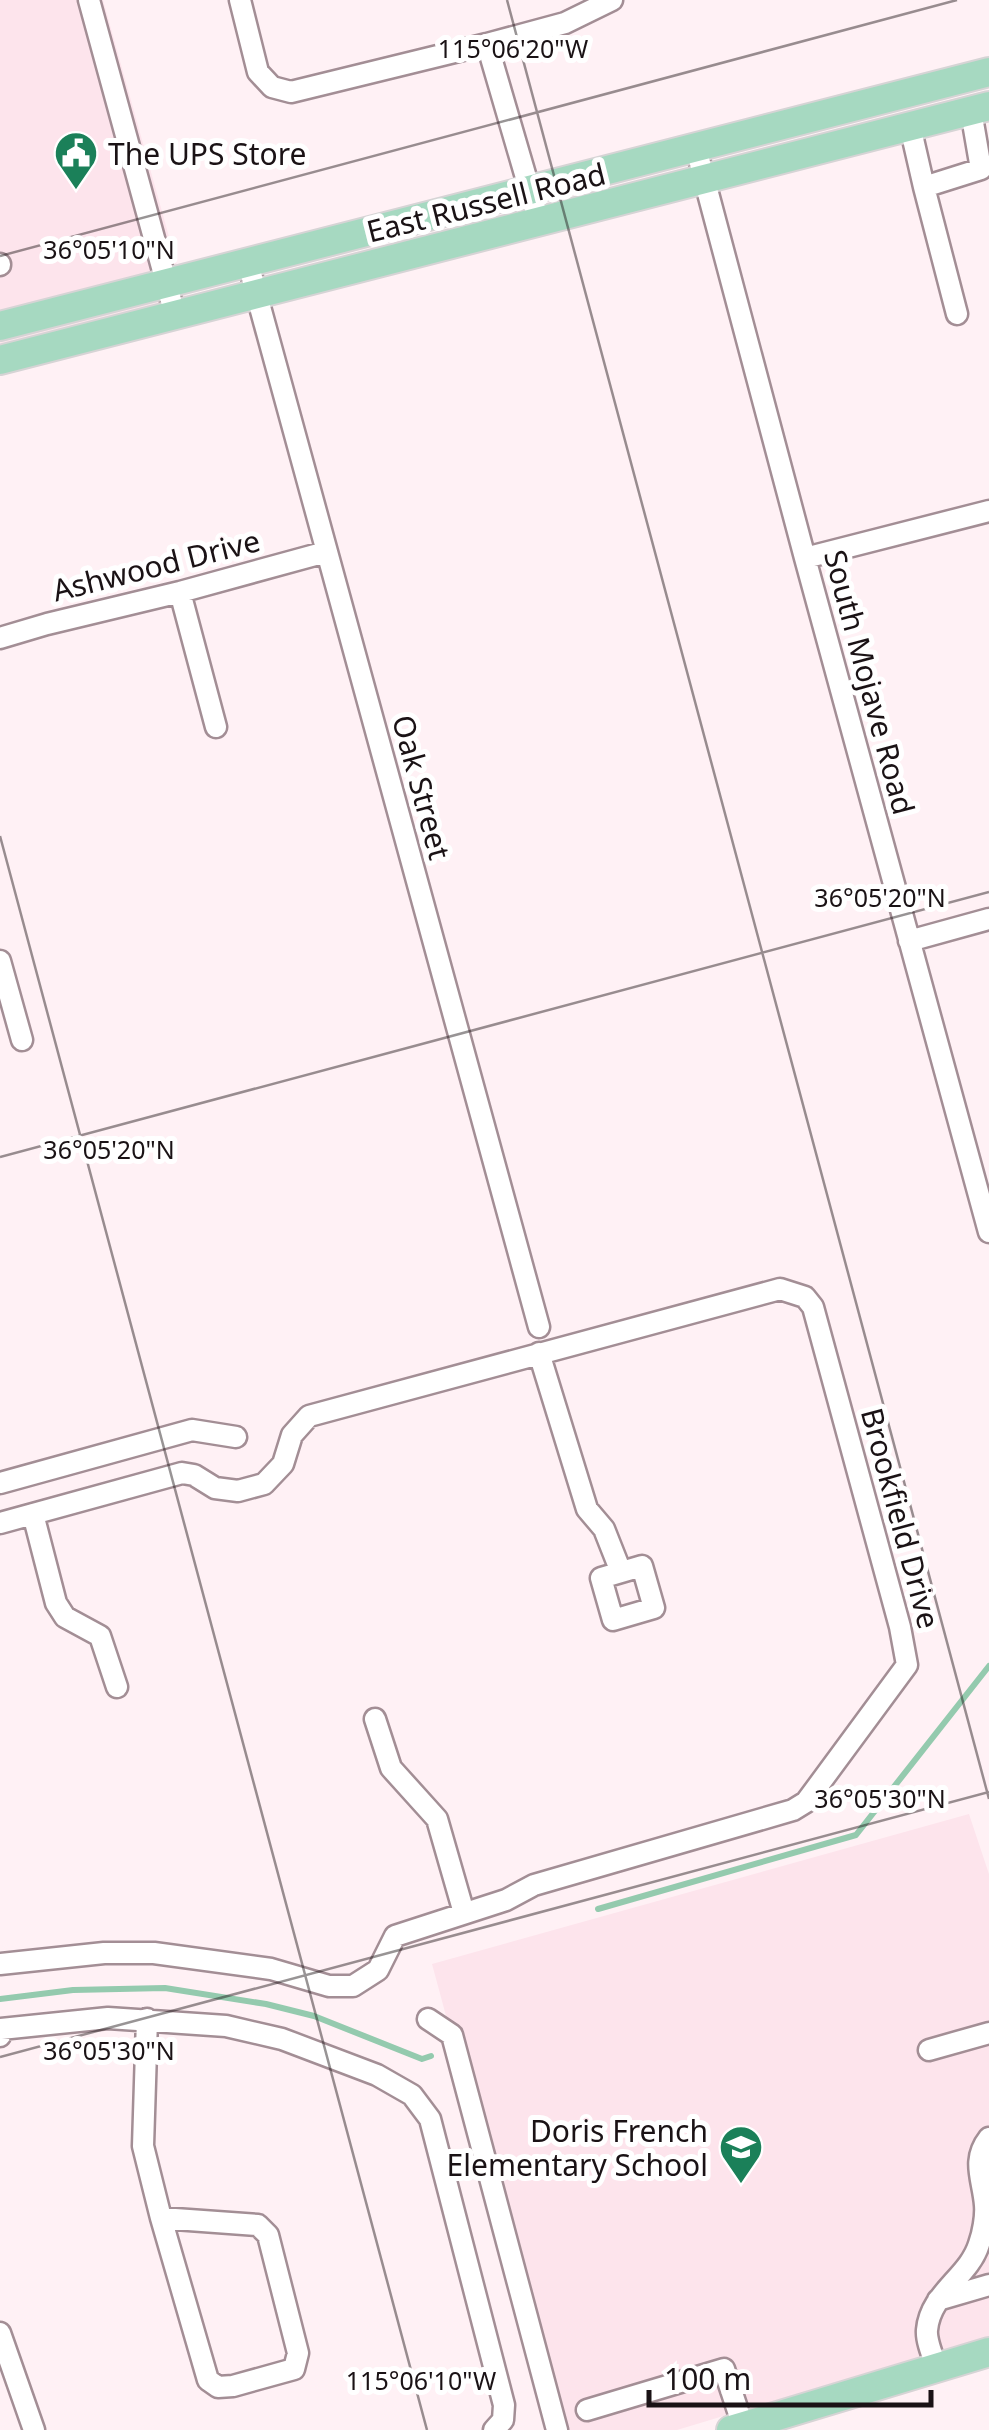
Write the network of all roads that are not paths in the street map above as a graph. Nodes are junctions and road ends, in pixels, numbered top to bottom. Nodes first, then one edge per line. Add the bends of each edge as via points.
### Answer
1 (89, 0) edge
2 (240, 0) edge
3 (612, 0) edge
4 (487, 44) junction
5 (989, 72) edge
6 (980, 108) edge
7 (910, 126) junction
8 (696, 148) junction
9 (706, 179) junction
10 (924, 186) junction
11 (530, 190) junction
12 (539, 222) junction
13 (248, 263) junction
14 (166, 284) junction
15 (258, 294) junction
16 (958, 314) dead end
17 (175, 316) junction
18 (0, 326) edge
19 (0, 360) edge
20 (989, 511) edge
21 (326, 552) junction
22 (805, 558) junction
23 (180, 592) junction
24 (0, 638) edge
25 (216, 727) dead end
26 (989, 919) edge
27 (909, 941) junction
28 (0, 961) edge
29 (22, 1040) dead end
30 (989, 1232) edge
31 (539, 1327) dead end
32 (539, 1353) junction
33 (236, 1437) dead end
34 (0, 1483) edge
35 (33, 1514) junction
36 (0, 1523) edge
37 (621, 1572) dead end
38 (117, 1687) dead end
39 (375, 1719) dead end
40 (464, 1913) junction
41 (0, 1964) edge
42 (147, 2019) junction
43 (428, 2019) dead end
44 (0, 2031) edge
45 (989, 2032) edge
46 (929, 2050) dead end
47 (989, 2138) edge
48 (161, 2218) junction
49 (989, 2286) edge
50 (936, 2301) junction
51 (0, 2333) edge
52 (989, 2352) edge
53 (937, 2368) junction
54 (587, 2410) dead end
55 (737, 2428) edge
56 (34, 2430) edge
57 (494, 2430) edge
58 (557, 2430) edge

1 - 14 street
2 - 4 street via 258,72 291,92
3 - 4 street via 565,23
4 - 11 street
5 - 8 main road, East Russell Road
6 - 7 main road, East Russell Road
6 - 10 street via 981,169
7 - 9 main road, East Russell Road
7 - 10 street
8 - 9 street, South Mojave Road
8 - 11 main road, East Russell Road
9 - 12 main road, East Russell Road
9 - 22 street, South Mojave Road
10 - 16 street
11 - 12 street
11 - 13 main road, East Russell Road
12 - 15 main road, East Russell Road
13 - 14 main road, East Russell Road
13 - 15 street, Oak Street
14 - 17 street
14 - 18 main road, East Russell Road
15 - 17 main road, East Russell Road
15 - 21 street, Oak Street
17 - 19 main road, East Russell Road
20 - 22 street
21 - 23 street, Ashwood Drive
21 - 31 street, Oak Street
22 - 27 street, South Mojave Road
23 - 24 street, Ashwood Drive
23 - 25 street
26 - 27 street
27 - 30 street, South Mojave Road
28 - 29 street
32 - 35 street, Brookfield Drive via 310,1416 264,1484 238,1492 182,1473
32 - 37 street via 587,1510 604,1530
32 - 40 street, Brookfield Drive via 780,1288 805,1297 813,1307 908,1664 806,1802 793,1810 534,1884
33 - 34 street via 192,1430
35 - 36 street, Brookfield Drive
35 - 38 street via 56,1603 64,1617 100,1636
39 - 40 street via 390,1768 437,1819
40 - 41 street, Brookfield Drive via 395,1936 378,1970 353,1986 154,1954
42 - 44 street
42 - 48 street via 143,2146
42 - 57 street via 282,2039 412,2096 430,2120 504,2405
43 - 58 street via 452,2034
45 - 46 street
47 - 50 street via 980,2148 978,2169 986,2209 979,2246
48 - 48 street via 208,2380 234,2386 294,2369 298,2353 268,2234 258,2225
49 - 50 street
50 - 53 street via 926,2332
51 - 56 street
52 - 53 main road
53 - 55 main road
54 - 55 street via 724,2370

